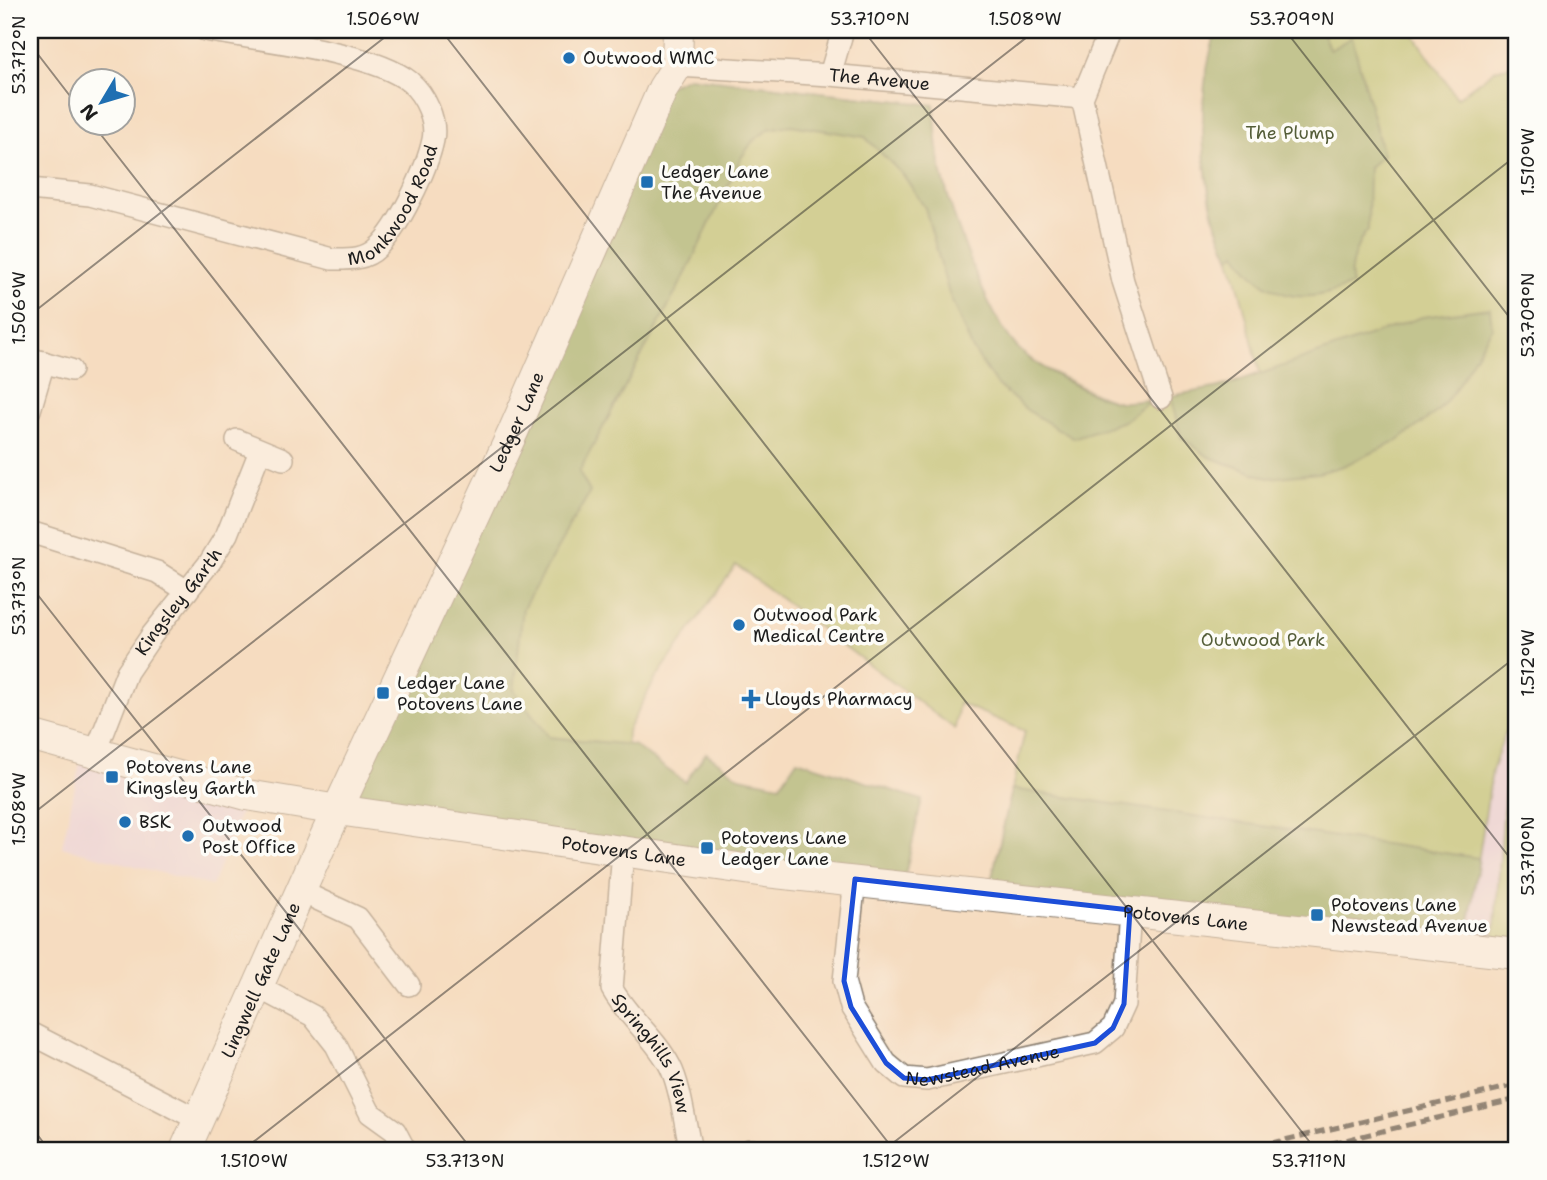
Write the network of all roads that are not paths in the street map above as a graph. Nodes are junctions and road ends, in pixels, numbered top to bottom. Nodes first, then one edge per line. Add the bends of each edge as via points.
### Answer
1 (205, 30) edge
2 (678, 30) edge
3 (843, 30) edge
4 (1110, 30) edge
5 (677, 66) junction
6 (830, 75) junction
7 (1082, 98) junction
8 (30, 189) edge
9 (37, 360) edge
10 (71, 370) dead end
11 (1161, 398) dead end
12 (30, 410) edge
13 (237, 440) dead end
14 (260, 451) junction
15 (283, 459) dead end
16 (30, 532) edge
17 (187, 591) junction
18 (30, 735) edge
19 (96, 752) junction
20 (338, 810) junction
21 (624, 851) junction
22 (855, 879) junction
23 (302, 892) junction
24 (1130, 911) junction
25 (1517, 954) edge
26 (409, 985) dead end
27 (260, 988) junction
28 (30, 1033) edge
29 (199, 1120) junction
30 (185, 1150) edge
31 (405, 1150) edge
32 (691, 1150) edge

1 - 8 street, Monkwood Road via 375,61 411,83 431,110 434,138 395,224 376,249 357,259 332,259 90,195
2 - 5 street, Ledger Lane
3 - 6 street
4 - 7 street
5 - 6 street, The Avenue
5 - 20 street, Ledger Lane via 663,88 513,432
6 - 7 street, The Avenue
7 - 11 street via 1124,281
9 - 10 street
9 - 12 street
13 - 14 street
14 - 15 street
14 - 17 street, Kingsley Garth via 227,534
16 - 17 street via 157,572
17 - 19 street, Kingsley Garth via 127,672
18 - 19 street, Potovens Lane
19 - 20 street, Potovens Lane via 247,795
20 - 21 street, Potovens Lane
20 - 23 street, Lingwell Gate Lane
21 - 22 street, Potovens Lane via 766,872
21 - 32 street, Springhills View via 612,989 671,1068
22 - 24 street, Potovens Lane
22 - 24 street, Newstead Avenue via 844,981 851,1007 886,1063 904,1078 927,1080 1095,1043 1113,1028 1124,1004
23 - 26 street via 358,918
23 - 27 street, Lingwell Gate Lane
24 - 25 street, Potovens Lane
27 - 29 street, Lingwell Gate Lane
27 - 31 street via 313,1016 336,1045 370,1113 395,1131
28 - 29 street
29 - 30 street, Lingwell Gate Lane

